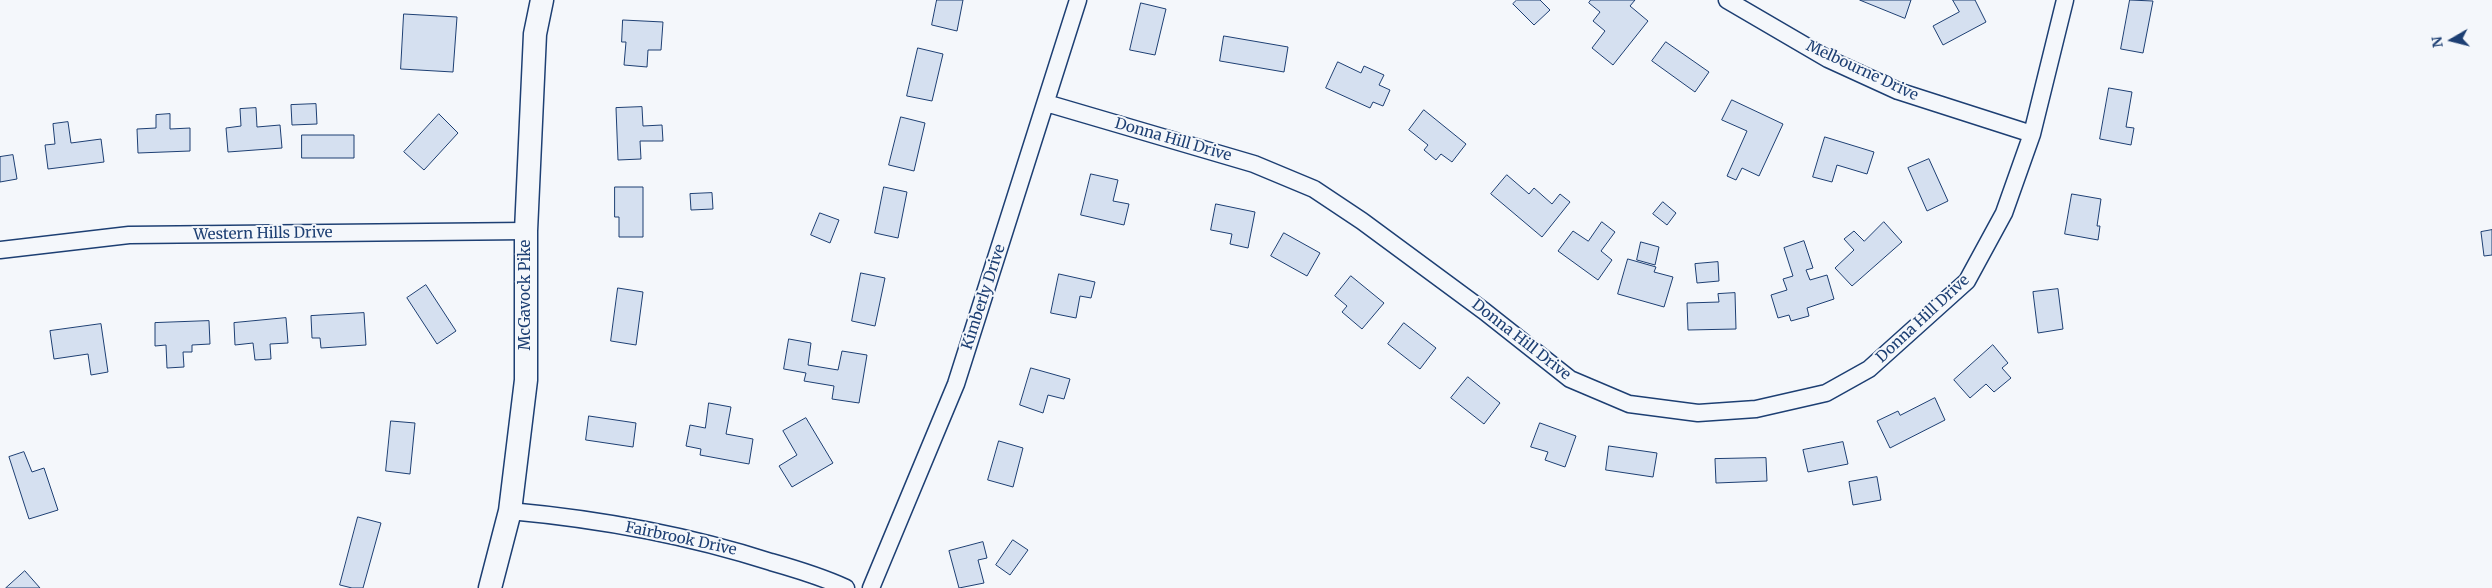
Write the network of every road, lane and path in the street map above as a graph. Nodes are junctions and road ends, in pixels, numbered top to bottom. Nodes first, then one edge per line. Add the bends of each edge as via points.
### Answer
1 (542, 0) edge
2 (1078, 0) edge
3 (1727, 0) edge
4 (2065, 0) edge
5 (1046, 104) junction
6 (2032, 134) junction
7 (526, 231) junction
8 (0, 250) edge
9 (510, 510) junction
10 (490, 588) edge
11 (846, 588) edge
12 (871, 588) edge

1 - 7 main road, McGavock Pike via 536,34
2 - 5 street, Kimberly Drive
3 - 6 street, Melbourne Drive via 1828,59 1898,91
4 - 6 street, Donna Hill Drive
5 - 6 street, Donna Hill Drive via 1254,164 1314,189 1484,310 1570,379 1630,404 1698,413 1756,409 1826,392 1877,363 1967,281 2004,212
5 - 12 street, Kimberly Drive via 956,384
7 - 8 street, Western Hills Drive via 129,235
7 - 9 main road, McGavock Pike via 526,371
9 - 10 main road, McGavock Pike
9 - 11 street, Fairbrook Drive via 596,521 686,539 752,556

